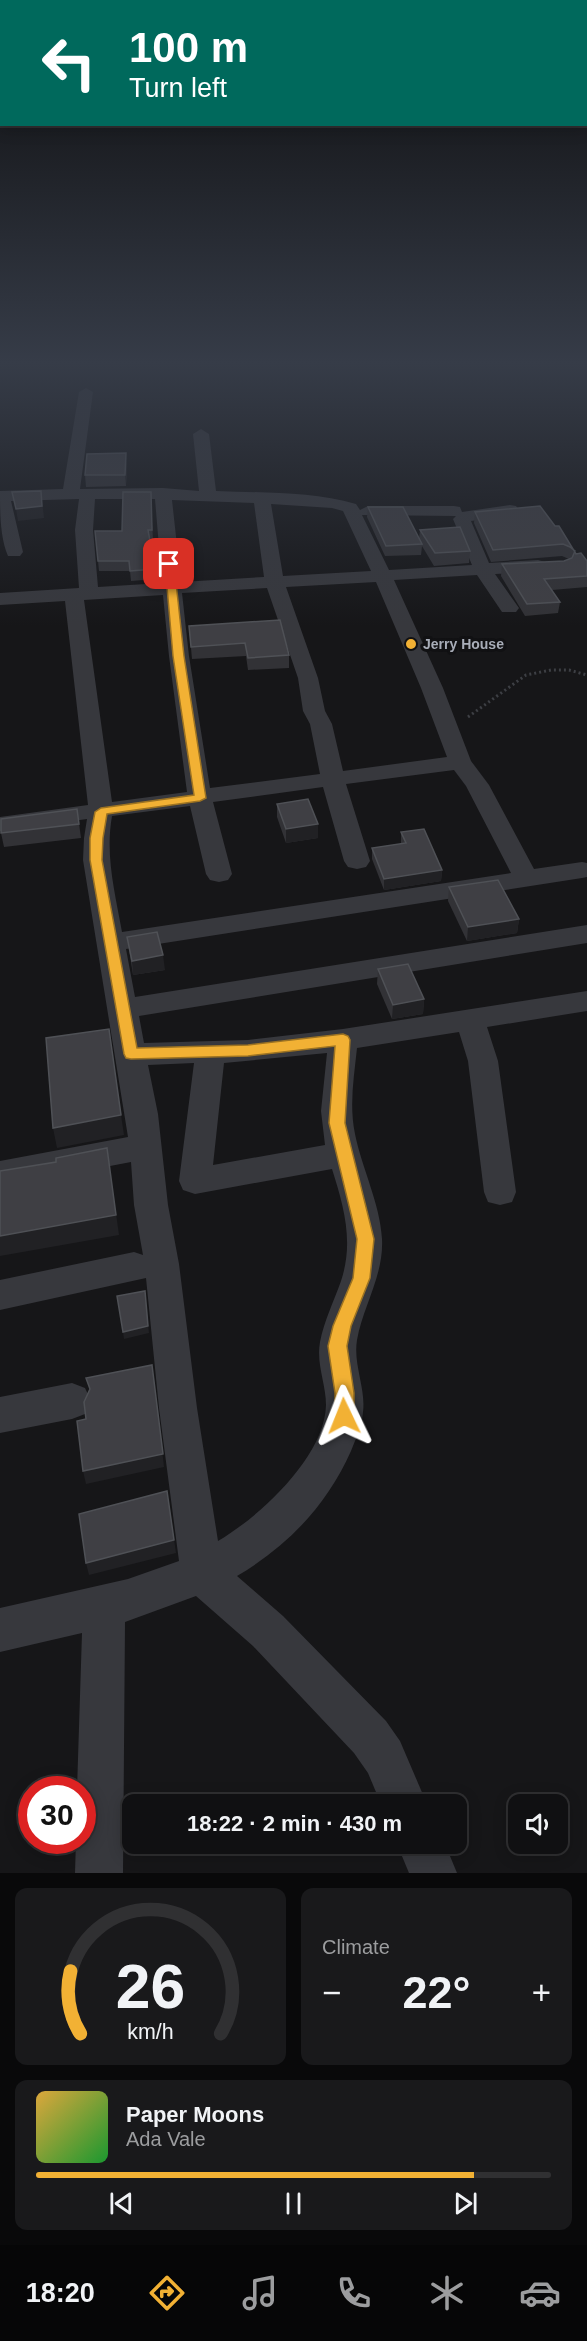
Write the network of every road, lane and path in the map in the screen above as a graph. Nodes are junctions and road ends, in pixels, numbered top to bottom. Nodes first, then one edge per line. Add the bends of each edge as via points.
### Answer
1 (83, 450) edge
2 (203, 450) edge
3 (162, 493) junction
4 (80, 494) junction
5 (208, 494) junction
6 (1, 496) edge
7 (262, 497) junction
8 (519, 509) edge
9 (352, 510) junction
10 (454, 511) dead end
11 (14, 552) dead end
12 (550, 565) edge
13 (483, 570) junction
14 (381, 577) junction
15 (274, 580) junction
16 (172, 588) junction
17 (82, 593) junction
18 (0, 599) edge
19 (509, 608) dead end
20 (587, 675) edge
21 (450, 729) junction
22 (460, 762) junction
23 (333, 780) junction
24 (200, 798) junction
25 (101, 812) junction
26 (0, 824) edge
27 (357, 861) dead end
28 (582, 870) dead end
29 (219, 874) dead end
30 (527, 879) junction
31 (587, 934) edge
32 (111, 942) junction
33 (587, 1001) edge
34 (122, 1009) junction
35 (470, 1020) junction
36 (343, 1040) junction
37 (210, 1051) junction
38 (131, 1054) junction
39 (146, 1146) junction
40 (345, 1154) junction
41 (0, 1174) edge
42 (500, 1192) dead end
43 (134, 1267) dead end
44 (0, 1294) edge
45 (72, 1401) dead end
46 (0, 1415) edge
47 (201, 1574) junction
48 (104, 1606) junction
49 (0, 1630) edge
50 (400, 1794) edge
51 (424, 1854) edge
52 (99, 1873) edge
53 (433, 1873) edge

1 - 4 street
2 - 5 street
3 - 4 street
3 - 5 street
3 - 16 street
4 - 6 street
4 - 17 street via 85,521
5 - 7 street
6 - 11 street
7 - 9 street via 342,504
7 - 15 street
8 - 13 street via 463,517
9 - 10 street
9 - 14 street
12 - 13 street
13 - 14 street
13 - 19 street
14 - 15 street
14 - 21 street
15 - 16 street
15 - 23 street via 308,678
16 - 17 street
16 - 24 street via 178,656
17 - 18 street
17 - 25 street
20 - 21 path via 569,670 526,675
21 - 22 street
22 - 23 street
22 - 30 street via 477,785
23 - 24 street
23 - 27 street
24 - 25 street
24 - 29 street
25 - 26 street
25 - 32 street via 96,860
28 - 30 street
30 - 32 street
31 - 34 street
32 - 34 street
33 - 35 street
34 - 38 street
35 - 36 street
35 - 42 street via 483,1061
36 - 37 street via 248,1051
36 - 40 street via 337,1114
37 - 38 street
37 - 40 street via 195,1181
38 - 39 street
39 - 41 street
39 - 47 street
40 - 47 street via 365,1239 361,1278 337,1346 344,1416 321,1471 291,1510 251,1545
43 - 44 street
45 - 46 street
47 - 48 street via 164,1590
47 - 50 street via 268,1631 370,1737 384,1757
48 - 49 street
48 - 52 street
51 - 53 street

